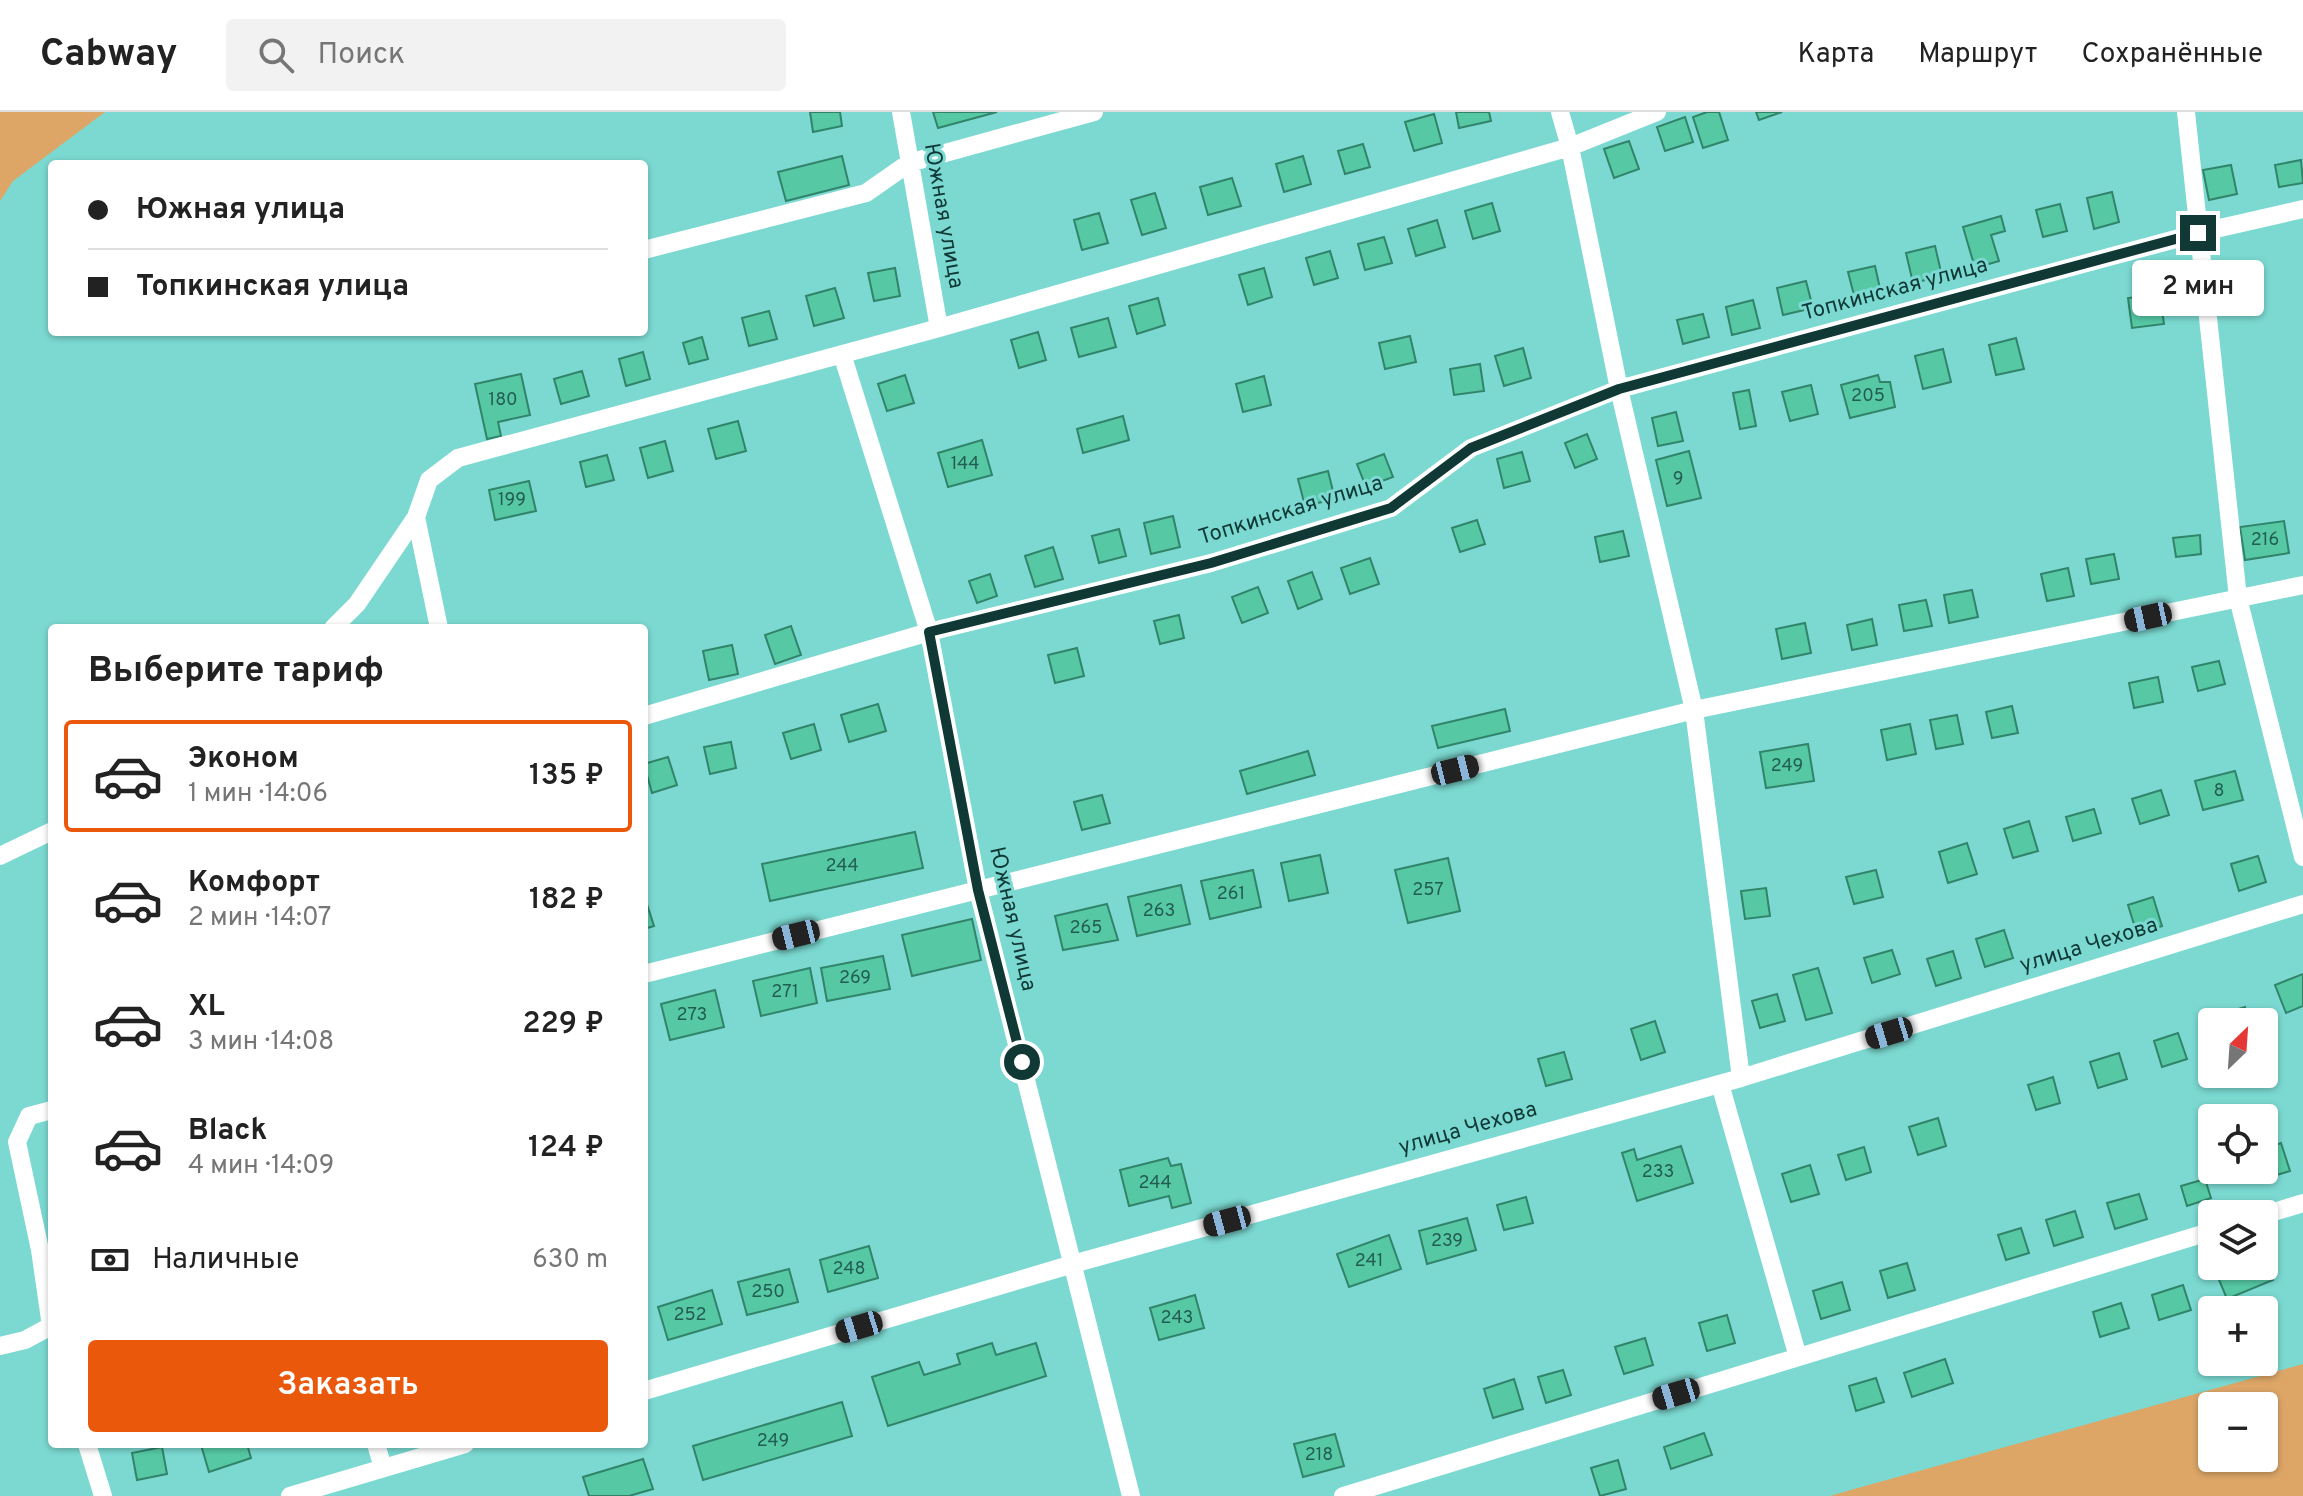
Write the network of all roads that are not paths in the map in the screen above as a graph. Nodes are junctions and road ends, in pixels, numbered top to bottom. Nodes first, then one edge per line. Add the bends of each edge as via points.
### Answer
1 (901, 112) edge
2 (1094, 112) edge
3 (1560, 112) edge
4 (1657, 112) edge
5 (2186, 112) edge
6 (1570, 147) junction
7 (909, 163) junction
8 (2303, 209) edge
9 (2198, 233) junction
10 (648, 249) edge
11 (939, 328) junction
12 (842, 354) junction
13 (1619, 389) junction
14 (416, 517) junction
15 (2303, 585) edge
16 (2238, 598) junction
17 (337, 624) edge
18 (438, 624) edge
19 (929, 632) junction
20 (1694, 710) junction
21 (648, 715) edge
22 (48, 833) edge
23 (0, 856) edge
24 (2303, 857) edge
25 (978, 890) junction
26 (2303, 904) edge
27 (648, 973) edge
28 (1741, 1078) junction
29 (1720, 1084) junction
30 (48, 1111) edge
31 (2303, 1203) edge
32 (2278, 1211) edge
33 (2198, 1235) edge
34 (1073, 1264) junction
35 (48, 1307) edge
36 (48, 1329) edge
37 (0, 1346) edge
38 (1798, 1357) junction
39 (648, 1390) edge
40 (88, 1448) edge
41 (377, 1448) edge
42 (451, 1448) edge
43 (383, 1468) junction
44 (103, 1496) edge
45 (290, 1496) edge
46 (1131, 1496) edge
47 (1343, 1496) edge

1 - 7 street, Южная улица
2 - 7 street
3 - 6 street
4 - 6 street
5 - 9 street
6 - 11 street
6 - 13 street
7 - 10 street via 866,193
7 - 11 street, Южная улица
8 - 9 street, Топкинская улица
9 - 13 street, Топкинская улица
9 - 16 street
11 - 12 street
12 - 14 street via 458,458 429,480
12 - 19 street, Южная улица
13 - 19 street, Топкинская улица via 1471,448 1391,508 1211,563
13 - 20 street
14 - 17 street via 357,604
14 - 18 street
15 - 16 street
16 - 20 street
16 - 24 street
19 - 21 street, Топкинская улица
19 - 25 street, Южная улица
20 - 25 street
20 - 28 street
22 - 23 street
25 - 27 street
25 - 34 street, Южная улица
26 - 28 street, улица Чехова
28 - 29 street, улица Чехова
29 - 34 street, улица Чехова
29 - 38 street
30 - 35 street via 29,1116 17,1142
31 - 32 street
33 - 38 street
34 - 39 street, улица Чехова
34 - 46 street, Южная улица
36 - 37 street
38 - 47 street
40 - 44 street
41 - 43 street
42 - 43 street
43 - 45 street

